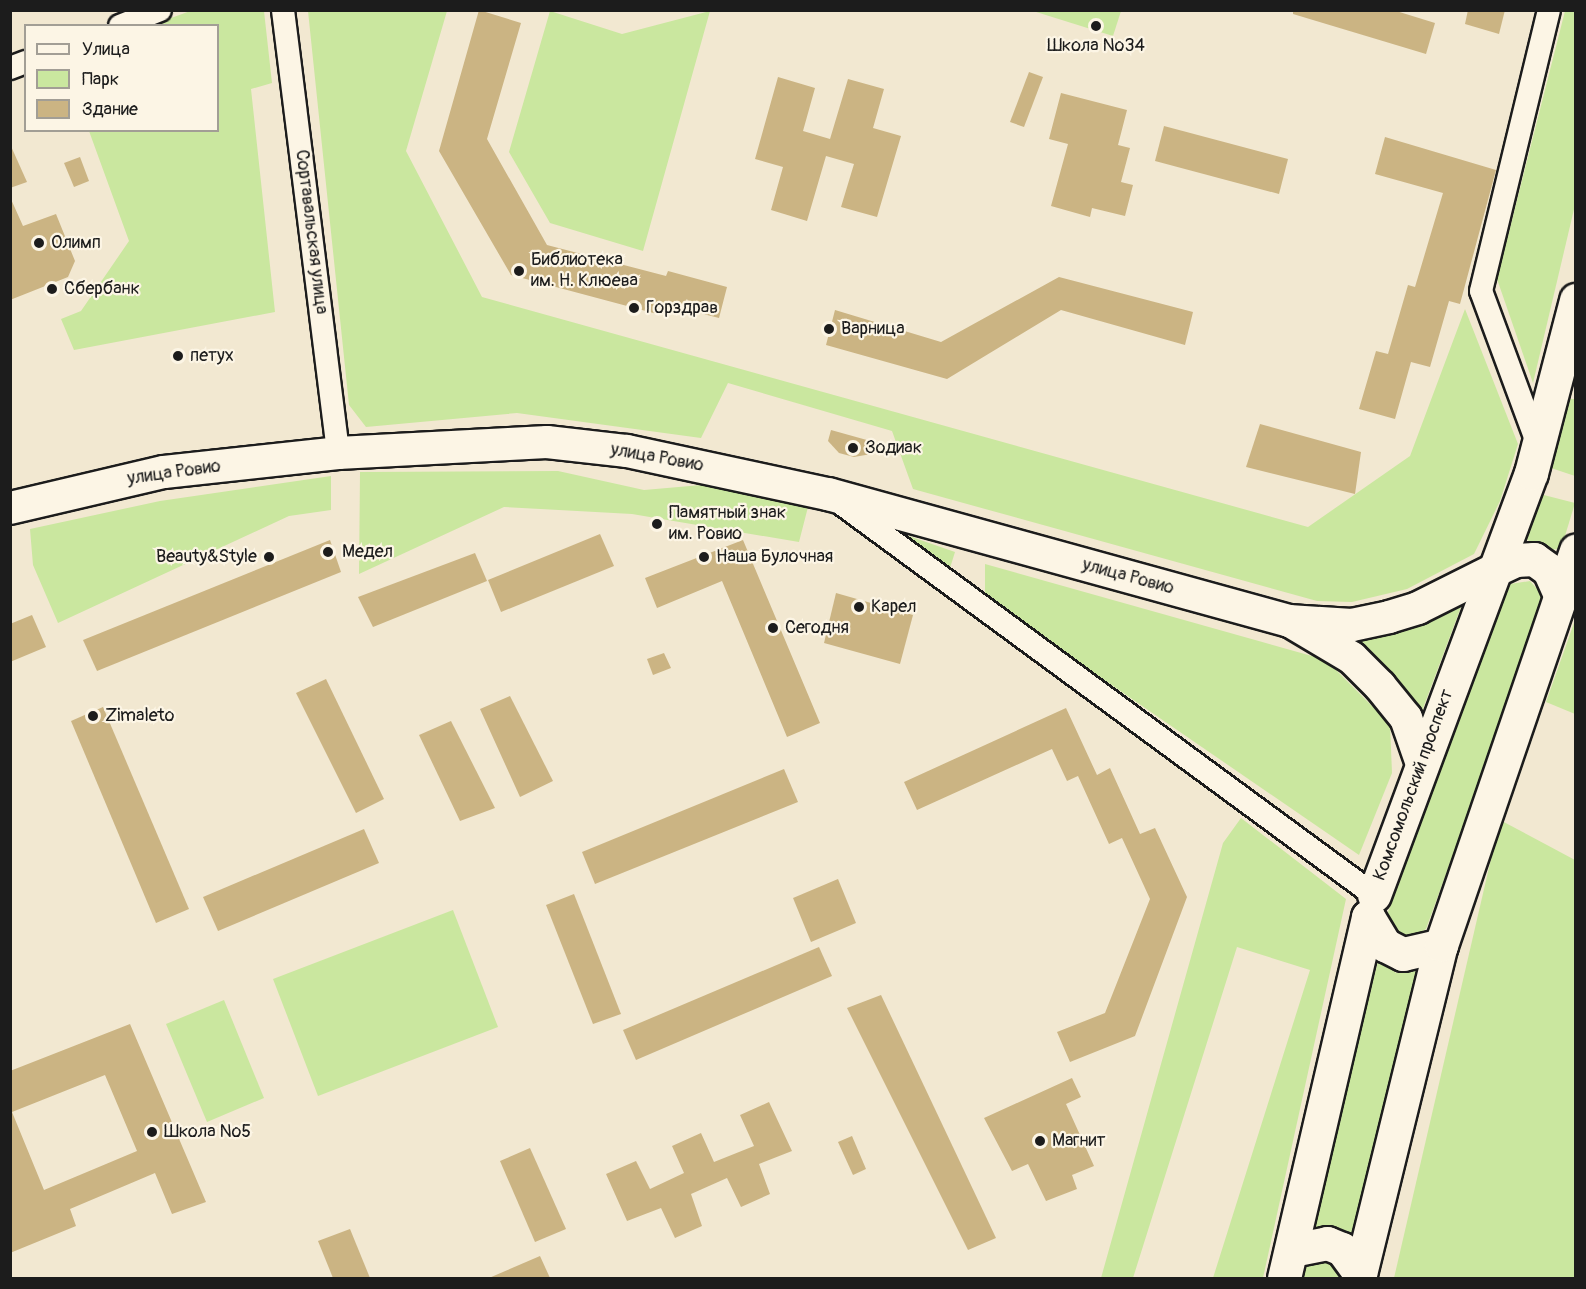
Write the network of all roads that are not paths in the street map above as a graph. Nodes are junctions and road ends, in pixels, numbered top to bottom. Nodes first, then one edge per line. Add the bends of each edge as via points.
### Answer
1 (160, 10) edge
2 (283, 10) edge
3 (1549, 10) edge
4 (125, 24) edge
5 (1575, 300) edge
6 (1565, 386) edge
7 (1538, 445) junction
8 (338, 453) junction
9 (828, 494) junction
10 (10, 508) edge
11 (1575, 550) edge
12 (1494, 570) junction
13 (1561, 597) junction
14 (1289, 621) junction
15 (1421, 761) junction
16 (1371, 906) junction
17 (1441, 945) junction
18 (1288, 1264) edge
19 (1359, 1276) edge

1 - 4 street
2 - 8 street, Сортавальская улица
3 - 7 street via 1481,291
5 - 6 main road, Комсомольский проспект
6 - 7 main road, Комсомольский проспект
7 - 12 main road, Комсомольский проспект
8 - 9 main road, улица Ровио via 547,442 627,451
8 - 10 main road, улица Ровио via 164,472
9 - 14 main road, улица Ровио
9 - 16 street
11 - 13 main road
12 - 13 main road via 1515,560 1534,559 1549,570
12 - 14 main road, улица Ровио via 1418,608 1389,617 1352,625
12 - 15 main road, Комсомольский проспект
13 - 17 main road
14 - 15 main road, улица Ровио via 1352,658 1380,686 1406,718
15 - 16 main road, Комсомольский проспект
16 - 17 main road via 1385,945 1403,954
16 - 18 main road, Комсомольский проспект
17 - 19 main road
18 - 19 main road via 1327,1243 1342,1249

